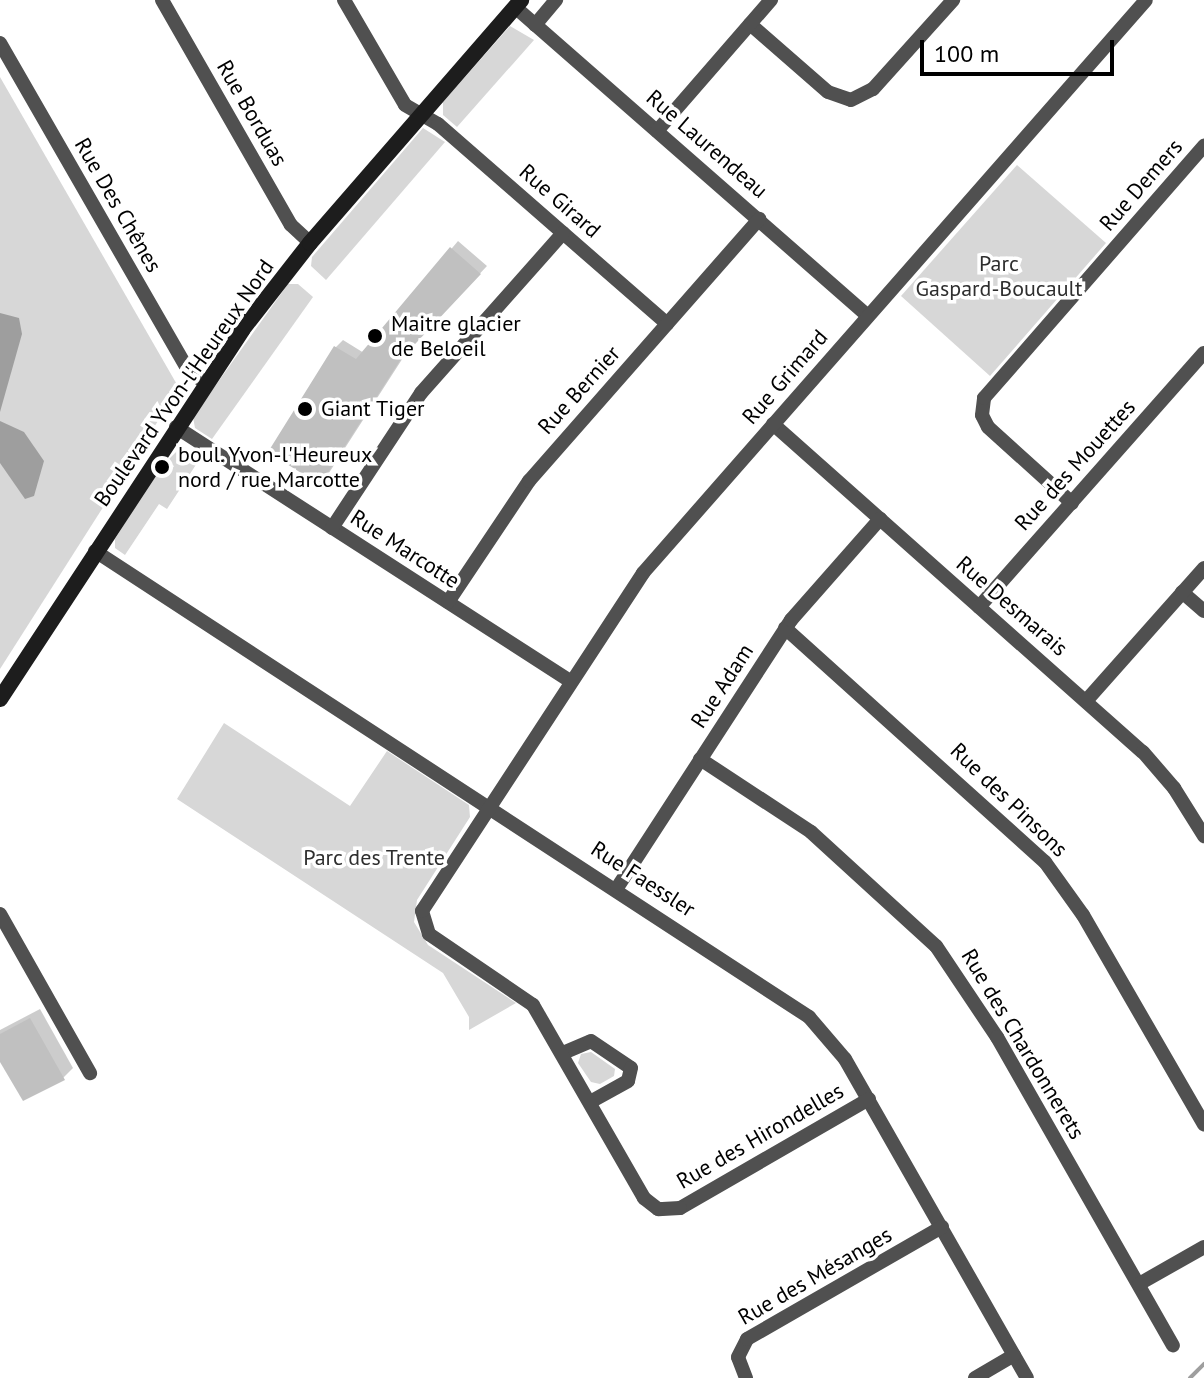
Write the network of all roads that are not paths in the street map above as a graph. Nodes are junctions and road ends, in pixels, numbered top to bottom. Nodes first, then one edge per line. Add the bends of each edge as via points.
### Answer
1 (162, 0) edge
2 (344, 0) edge
3 (556, 0) edge
4 (771, 0) edge
5 (953, 0) edge
6 (1146, 0) edge
7 (518, 4) edge
8 (750, 24) junction
9 (535, 25) junction
10 (0, 43) edge
11 (421, 115) junction
12 (657, 131) junction
13 (1204, 146) edge
14 (759, 219) junction
15 (563, 233) junction
16 (310, 243) junction
17 (868, 316) junction
18 (667, 324) junction
19 (1204, 353) edge
20 (205, 383) junction
21 (773, 424) junction
22 (176, 427) junction
23 (1072, 503) junction
24 (880, 519) junction
25 (332, 528) junction
26 (95, 551) junction
27 (1204, 568) edge
28 (1182, 592) junction
29 (448, 602) junction
30 (979, 607) junction
31 (1204, 611) edge
32 (785, 628) junction
33 (571, 682) junction
34 (0, 699) edge
35 (1086, 701) junction
36 (700, 759) junction
37 (489, 806) junction
38 (1204, 836) edge
39 (617, 888) junction
40 (0, 914) edge
41 (563, 1053) junction
42 (90, 1073) dead end
43 (869, 1099) junction
44 (590, 1102) junction
45 (1204, 1125) edge
46 (942, 1227) junction
47 (1204, 1247) edge
48 (1139, 1284) junction
49 (1173, 1345) dead end
50 (1014, 1355) junction
51 (746, 1378) edge
52 (975, 1378) edge
53 (1027, 1378) edge

1 - 16 street, Rue Borduas via 291,225
2 - 11 street, Rue Girard via 405,105
3 - 9 street
4 - 8 street
5 - 8 street via 873,89 851,100 828,92
6 - 17 street, Rue Grimard
7 - 9 street, Rue Laurendeau
7 - 11 street, Boulevard Yvon-l'Heureux Nord
8 - 12 street
9 - 12 street, Rue Laurendeau
10 - 20 street, Rue Des Chênes via 188,370
11 - 15 street, Rue Girard
11 - 16 street, Boulevard Yvon-l'Heureux Nord
12 - 14 street, Rue Laurendeau
13 - 23 street, Rue Demers via 984,398 982,415 988,427
14 - 17 street, Rue Laurendeau
14 - 18 street, Rue Bernier
15 - 18 street, Rue Girard
15 - 25 street via 421,393
16 - 20 street, Boulevard Yvon-l'Heureux Nord
17 - 21 street, Rue Grimard
18 - 29 street, Rue Bernier via 529,481
19 - 23 street, Rue des Mouettes
20 - 22 street, Boulevard Yvon-l'Heureux Nord
21 - 24 street, Rue Desmarais
21 - 33 street, Rue Grimard via 643,573
22 - 25 street, Rue Marcotte
22 - 26 street, Boulevard Yvon-l'Heureux Nord
23 - 30 street, Rue des Mouettes
24 - 30 street, Rue Desmarais
24 - 32 street, Rue Adam
25 - 29 street, Rue Marcotte
26 - 34 street, Boulevard Yvon-l'Heureux Nord
26 - 37 street, Rue Faessler
27 - 28 street
28 - 31 street
28 - 35 street
29 - 33 street, Rue Marcotte
30 - 35 street, Rue Desmarais
32 - 36 street, Rue Adam
32 - 45 street, Rue des Pinsons via 1045,862 1088,923
33 - 37 street, Rue Grimard
35 - 38 street, Rue Desmarais via 1159,768
36 - 39 street, Rue Adam
36 - 48 street, Rue des Chardonnerets via 811,832 936,946 997,1037
37 - 39 street, Rue Faessler
37 - 41 street, Rue des Hirondelles via 425,903 422,923 435,939 529,1001
39 - 43 street, Rue Faessler via 798,1007 838,1049
40 - 42 street
41 - 44 street, Rue des Hirondelles
41 - 44 street via 591,1041 631,1068 628,1081
43 - 44 street, Rue des Hirondelles via 667,1211 644,1198
43 - 46 street, Rue Faessler
46 - 50 street, Rue Faessler
46 - 51 street, Rue des Mésanges via 747,1339 738,1357
47 - 48 street
48 - 49 street, Rue des Chardonnerets
50 - 52 street
50 - 53 street, Rue Faessler

